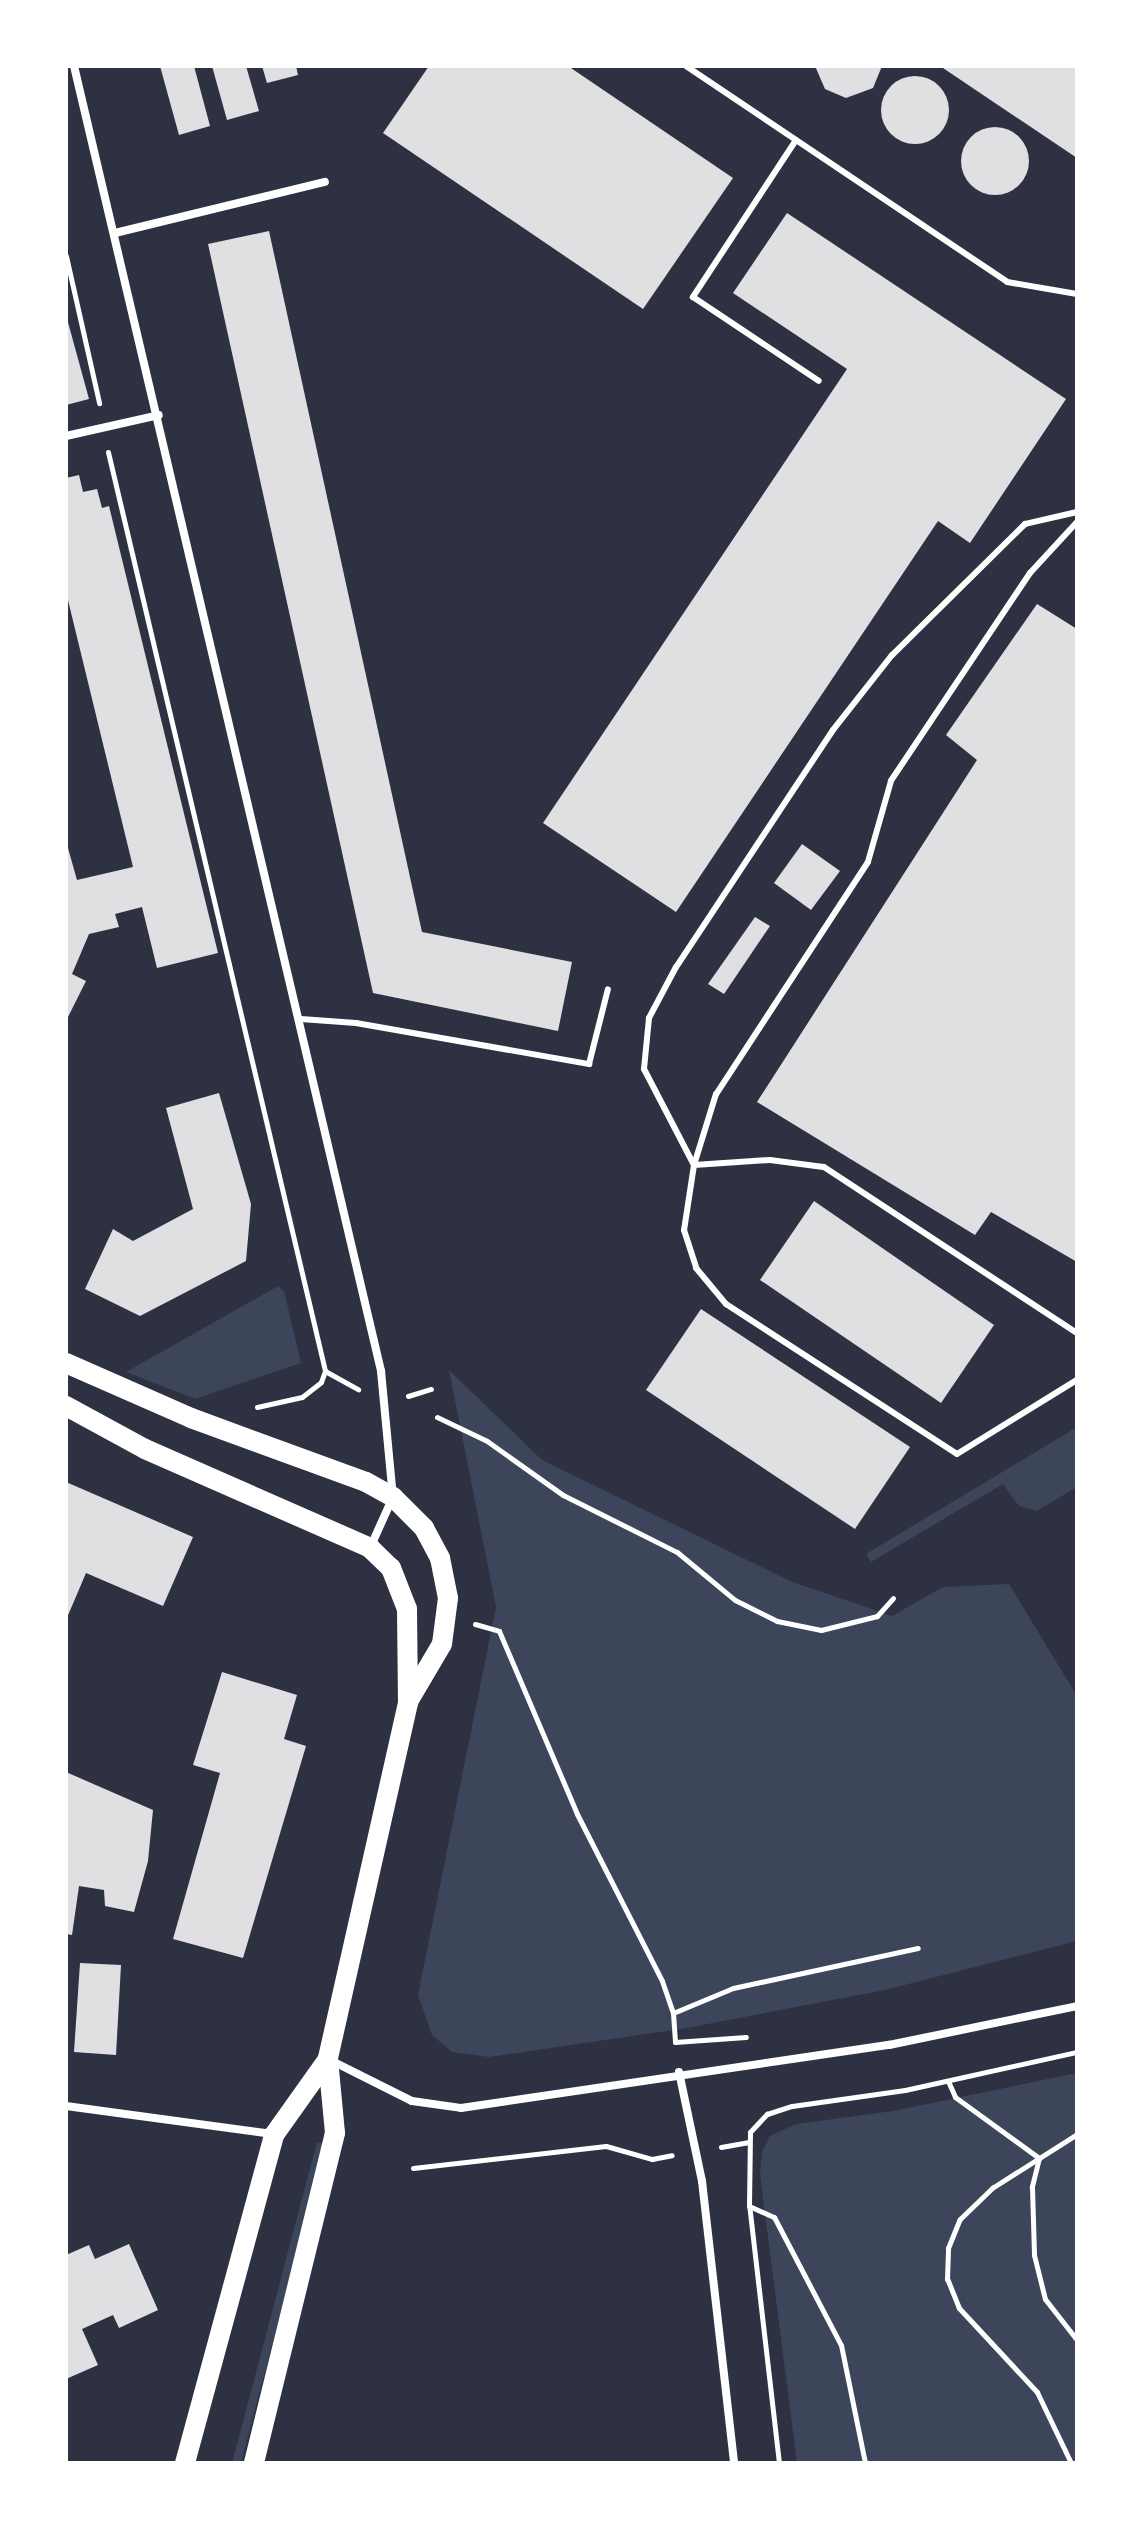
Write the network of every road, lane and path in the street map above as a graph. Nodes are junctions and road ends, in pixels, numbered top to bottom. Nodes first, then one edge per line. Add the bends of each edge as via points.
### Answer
1 (74, 66) edge
2 (686, 66) edge
3 (796, 140) junction
4 (325, 182) dead end
5 (115, 233) junction
6 (66, 256) edge
7 (1077, 294) edge
8 (819, 381) dead end
9 (159, 415) junction
10 (105, 428) junction
11 (66, 436) edge
12 (1077, 512) edge
13 (1077, 522) edge
14 (608, 989) dead end
15 (301, 1019) junction
16 (694, 1165) junction
17 (1077, 1333) edge
18 (66, 1363) edge
19 (1077, 1380) edge
20 (431, 1389) dead end
21 (384, 1403) junction
22 (66, 1406) edge
23 (437, 1417) dead end
24 (393, 1497) junction
25 (370, 1548) junction
26 (893, 1598) dead end
27 (474, 1623) dead end
28 (408, 1703) junction
29 (918, 1948) dead end
30 (1077, 2006) edge
31 (673, 2013) junction
32 (675, 2042) dead end
33 (1077, 2052) edge
34 (328, 2059) junction
35 (679, 2072) junction
36 (948, 2081) junction
37 (66, 2106) edge
38 (1077, 2134) edge
39 (274, 2135) junction
40 (748, 2142) junction
41 (694, 2151) junction
42 (1039, 2158) junction
43 (413, 2168) dead end
44 (749, 2205) junction
45 (1077, 2340) edge
46 (185, 2463) edge
47 (254, 2463) edge
48 (734, 2463) edge
49 (779, 2463) edge
50 (865, 2463) edge
51 (1071, 2463) edge

1 - 5 street
2 - 3 lane
3 - 7 lane via 1007,282
3 - 8 lane via 693,297
4 - 5 street
5 - 9 street
6 - 10 path
9 - 10 street
9 - 15 street
10 - 11 street
10 - 21 path via 114,491 325,1371
12 - 16 lane via 1025,524 892,655 833,730 676,967 649,1018 644,1069
13 - 16 lane via 1030,573 891,781 868,862 716,1094
14 - 15 lane via 589,1064 356,1023
15 - 21 street
16 - 17 lane via 770,1160 824,1167
16 - 19 lane via 684,1230 696,1268 726,1304 957,1454
18 - 24 main road via 191,1418 319,1462
20 - 21 path
21 - 24 street
22 - 25 main road via 145,1449
23 - 26 path via 487,1441 553,1490 677,1552 735,1600 777,1621 821,1630 877,1616
24 - 25 street
24 - 28 main road via 424,1528 440,1558 448,1598 442,1644
25 - 28 main road via 402,1589
27 - 31 path via 499,1631 577,1814
28 - 34 main road
29 - 31 path via 733,1988
30 - 35 street via 889,2045
31 - 32 path
33 - 36 path
34 - 35 street via 412,2101 461,2108
34 - 39 main road
34 - 47 main road via 335,2133
35 - 41 street
36 - 40 path via 777,2109 758,2121
36 - 42 path via 955,2097
37 - 39 street
38 - 42 path
39 - 46 main road
40 - 41 path
40 - 44 path
41 - 43 path via 652,2159 606,2146
41 - 48 street via 702,2181
42 - 45 path via 1032,2187 1034,2255 1045,2299
42 - 51 path via 992,2188 960,2219 948,2248 947,2279 959,2308 1037,2392
44 - 49 path
44 - 50 path via 774,2217 841,2345

